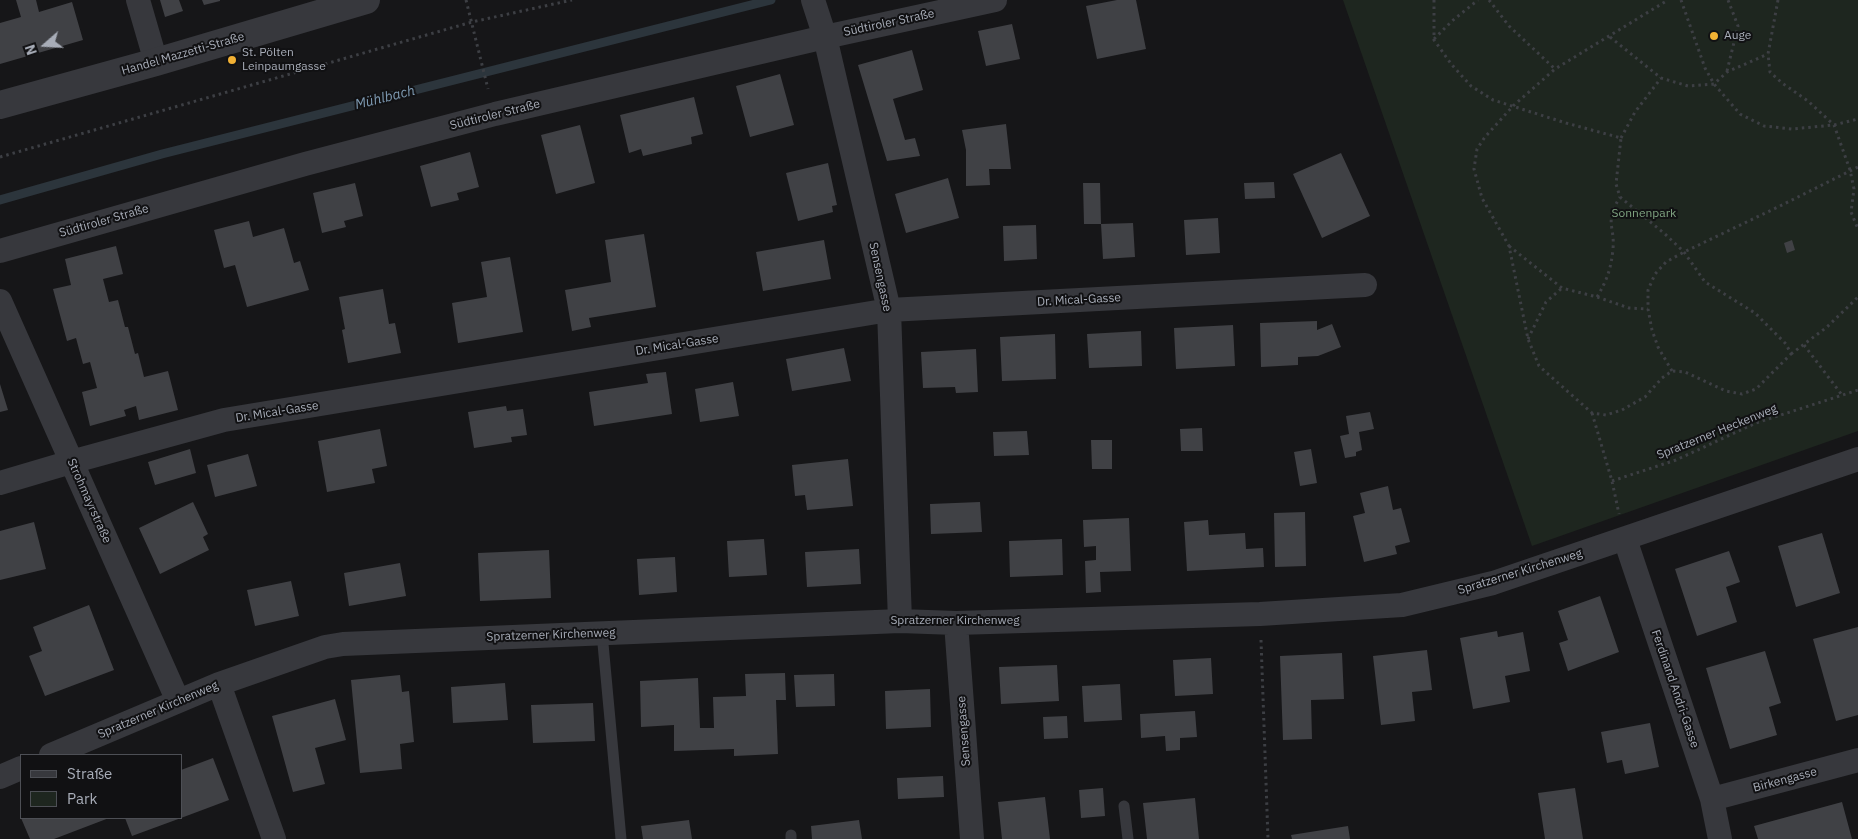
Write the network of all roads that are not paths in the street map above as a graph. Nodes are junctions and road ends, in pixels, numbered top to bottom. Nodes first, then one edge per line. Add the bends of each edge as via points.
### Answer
1 (138, 0) edge
2 (366, 0) edge
3 (995, 0) edge
4 (819, 17) edge
5 (156, 62) junction
6 (0, 105) edge
7 (0, 251) edge
8 (1365, 285) dead end
9 (0, 301) edge
10 (889, 310) junction
11 (1858, 459) edge
12 (71, 462) junction
13 (0, 483) edge
14 (1625, 540) junction
15 (900, 621) junction
16 (956, 623) junction
17 (602, 633) junction
18 (219, 684) junction
19 (178, 701) junction
20 (53, 754) edge
21 (1858, 760) edge
22 (20, 768) edge
23 (0, 777) edge
24 (1712, 799) junction
25 (1124, 806) dead end
26 (274, 839) edge
27 (621, 839) edge
28 (972, 839) edge
29 (1128, 839) edge
30 (1720, 839) edge

1 - 5 street
2 - 5 street, Handel Mazzetti-Straße
3 - 4 street, Südtiroler Straße
4 - 7 street, Südtiroler Straße via 495,114
4 - 10 street, Sensengasse
5 - 6 street, Handel Mazzetti-Straße
8 - 10 street, Dr. Mical-Gasse
9 - 12 street, Strohmayrstraße
10 - 12 street, Dr. Mical-Gasse via 224,420
10 - 15 street, Sensengasse
11 - 14 street, Spratzerner Kirchenweg
12 - 13 street, Dr. Mical-Gasse
12 - 19 street, Strohmayrstraße
14 - 16 street, Spratzerner Kirchenweg via 1493,583 1402,605 1260,614
14 - 24 street, Ferdinand Andri-Gasse
15 - 16 street, Spratzerner Kirchenweg
15 - 17 street, Spratzerner Kirchenweg
16 - 28 street, Sensengasse
17 - 18 street, Spratzerner Kirchenweg via 334,645
17 - 27 lane
18 - 19 street, Spratzerner Kirchenweg
18 - 26 street
19 - 20 street, Spratzerner Kirchenweg
21 - 24 street, Birkengasse
22 - 23 street
24 - 30 street, Ferdinand Andri-Gasse
25 - 29 lane

